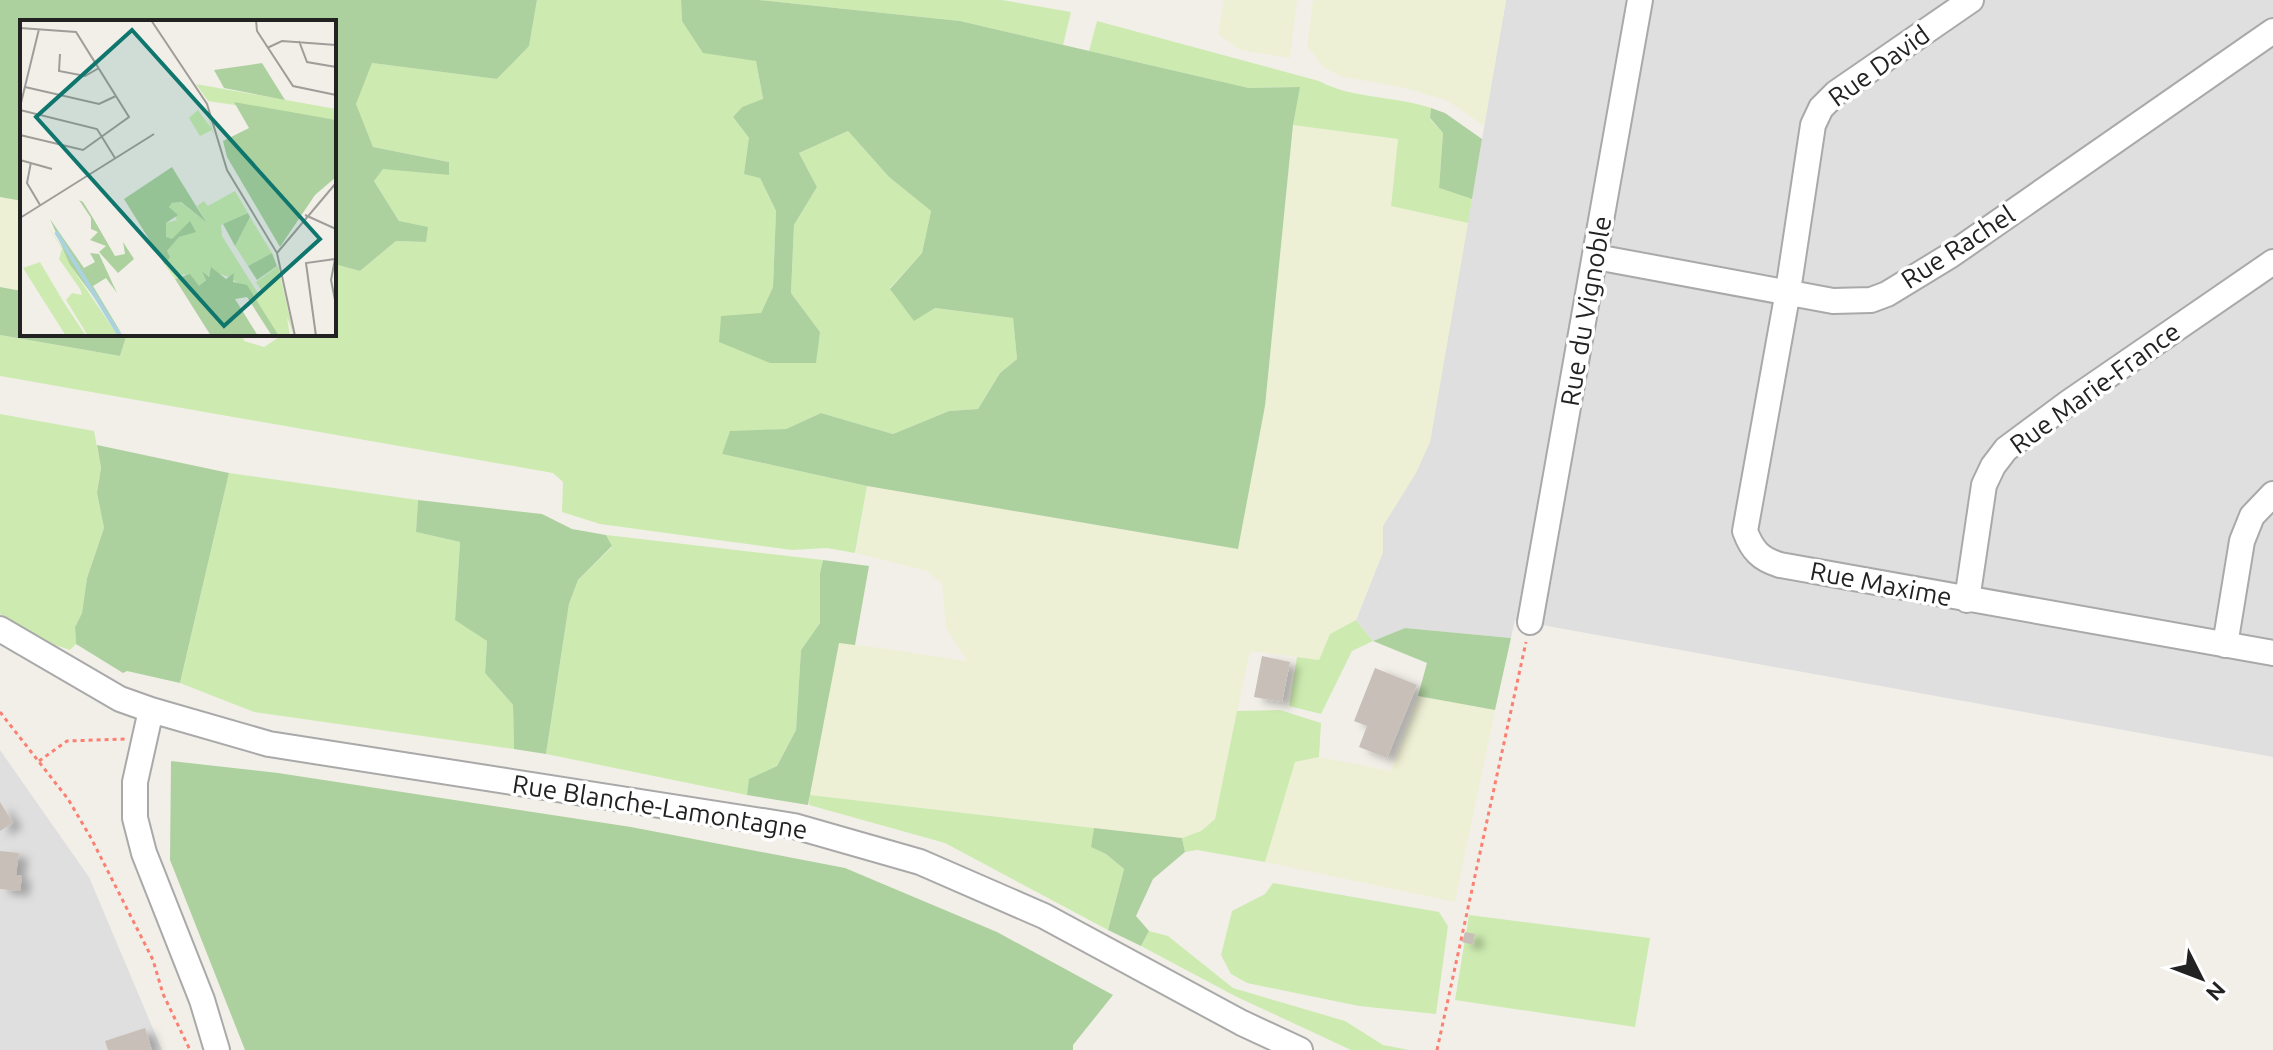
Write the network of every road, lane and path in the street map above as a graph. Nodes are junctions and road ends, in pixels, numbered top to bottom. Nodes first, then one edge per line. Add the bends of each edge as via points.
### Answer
1 (1640, 0) edge
2 (1971, 0) edge
3 (2273, 31) edge
4 (1596, 257) junction
5 (2273, 262) edge
6 (1788, 291) junction
7 (2273, 494) edge
8 (1967, 600) junction
9 (1530, 622) joint
10 (0, 629) edge
11 (2225, 645) junction
12 (2273, 653) edge
13 (151, 710) junction
14 (0, 712) edge
15 (142, 742) junction
16 (39, 761) junction
17 (190, 1050) edge
18 (217, 1050) edge
19 (1300, 1050) edge
20 (1437, 1050) edge

1 - 4 street, Rue du Vignoble
2 - 6 street, Rue David via 1821,108 1813,125
3 - 6 street, Rue Rachel via 1887,294 1852,302
4 - 6 street, Rue Rachel
4 - 9 street, Rue du Vignoble
5 - 8 street, Rue Marie-France via 2006,449 1984,485
6 - 8 street, Rue Maxime via 1745,531 1752,547 1765,561 1780,565
7 - 11 street via 2252,516 2242,541
8 - 11 street, Rue Maxime
9 - 20 path
10 - 13 street, Rue Blanche-Lamontagne via 120,699
11 - 12 street, Rue Maxime
13 - 15 street
13 - 19 street, Rue Blanche-Lamontagne via 269,744 794,826 920,862 1044,916
14 - 16 path
15 - 16 path via 67,741
15 - 18 street via 135,818
16 - 17 path via 98,851 153,960

